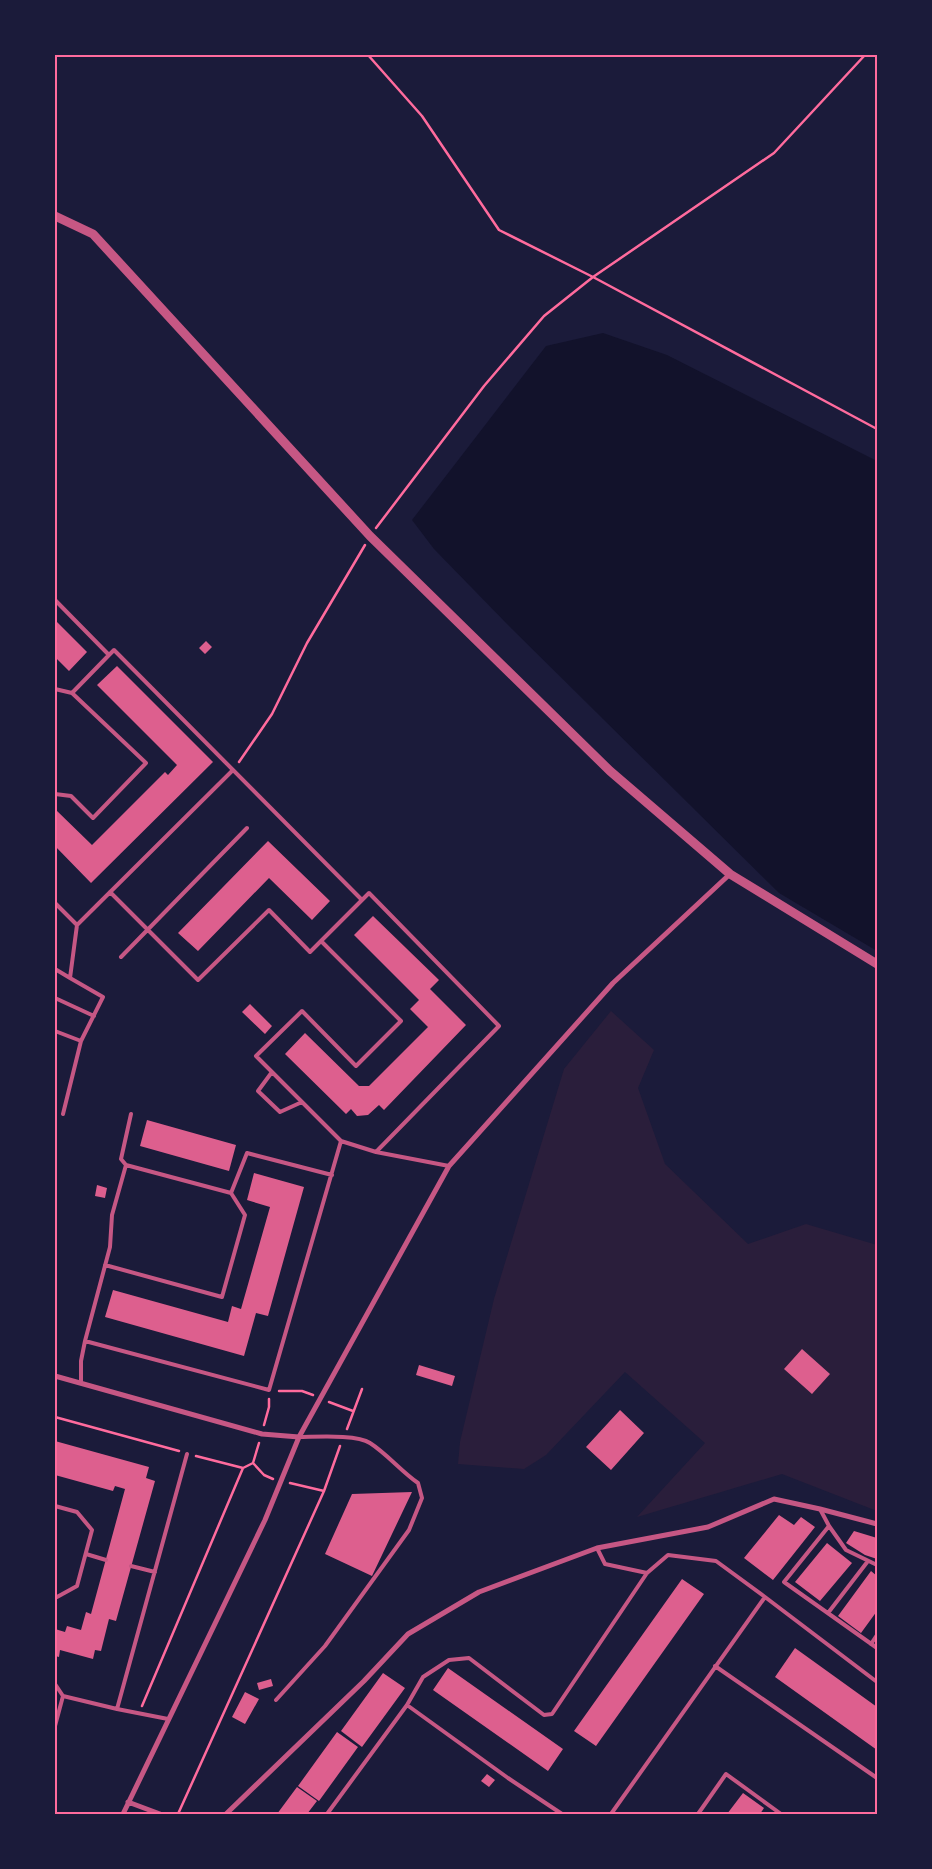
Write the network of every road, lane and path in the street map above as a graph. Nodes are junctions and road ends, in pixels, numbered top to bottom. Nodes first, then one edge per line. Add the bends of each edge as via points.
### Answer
1 (368, 55) edge
2 (865, 55) edge
3 (55, 216) edge
4 (594, 278) junction
5 (877, 429) edge
6 (370, 536) junction
7 (55, 600) edge
8 (109, 655) junction
9 (55, 689) edge
10 (72, 693) junction
11 (233, 770) junction
12 (55, 794) edge
13 (247, 828) dead end
14 (730, 874) junction
15 (110, 892) junction
16 (362, 900) junction
17 (55, 903) edge
18 (77, 925) junction
19 (148, 930) junction
20 (322, 941) junction
21 (121, 957) dead end
22 (877, 964) edge
23 (55, 969) edge
24 (70, 978) junction
25 (55, 998) edge
26 (94, 1016) junction
27 (55, 1031) edge
28 (81, 1041) junction
29 (272, 1072) junction
30 (302, 1102) junction
31 (63, 1114) dead end
32 (131, 1114) dead end
33 (340, 1141) junction
34 (376, 1152) junction
35 (126, 1165) junction
36 (449, 1166) junction
37 (332, 1175) junction
38 (231, 1193) junction
39 (105, 1266) junction
40 (85, 1341) junction
41 (55, 1376) edge
42 (81, 1383) junction
43 (55, 1417) edge
44 (299, 1437) junction
45 (187, 1454) junction
46 (253, 1463) dead end
47 (243, 1468) junction
48 (324, 1491) dead end
49 (55, 1506) edge
50 (820, 1509) junction
51 (877, 1524) edge
52 (829, 1526) junction
53 (597, 1548) junction
54 (86, 1554) junction
55 (106, 1560) dead end
56 (868, 1561) junction
57 (877, 1565) edge
58 (131, 1566) dead end
59 (155, 1572) junction
60 (647, 1573) junction
61 (55, 1596) edge
62 (764, 1597) junction
63 (828, 1613) junction
64 (877, 1636) edge
65 (871, 1644) junction
66 (877, 1648) edge
67 (715, 1666) junction
68 (877, 1682) edge
69 (55, 1684) edge
70 (63, 1696) junction
71 (276, 1700) dead end
72 (407, 1704) junction
73 (117, 1709) junction
74 (138, 1713) junction
75 (168, 1719) junction
76 (55, 1726) edge
77 (877, 1778) edge
78 (128, 1802) junction
79 (123, 1814) edge
80 (160, 1814) edge
81 (178, 1814) edge
82 (226, 1814) edge
83 (327, 1814) edge
84 (562, 1814) edge
85 (610, 1814) edge
86 (698, 1814) edge
87 (781, 1814) edge

1 - 4 path via 422,116 499,230
2 - 4 path via 774,153
3 - 6 street via 93,234
4 - 5 path
4 - 6 path via 544,316 484,386
6 - 11 path via 307,643 272,714
6 - 14 street via 610,771
7 - 8 lane
8 - 10 lane
8 - 11 lane via 114,650
9 - 10 lane
10 - 12 lane via 146,763 93,818 71,796
11 - 15 lane
11 - 16 lane
13 - 19 lane
14 - 22 street
14 - 36 street via 613,983
15 - 18 lane
15 - 19 lane
16 - 20 lane
16 - 34 lane via 369,894 499,1026
17 - 18 lane
18 - 24 lane
19 - 20 lane via 198,980 269,910 310,952
19 - 21 lane
20 - 29 lane via 401,1021 356,1066 302,1011 256,1056
23 - 24 lane
24 - 26 lane via 103,997
25 - 26 lane
26 - 28 lane
27 - 28 lane
28 - 31 lane
29 - 30 lane
29 - 30 lane via 258,1090 280,1112
30 - 33 lane
32 - 35 lane via 121,1159
33 - 34 lane
33 - 37 lane
34 - 36 lane
35 - 38 lane
35 - 39 lane via 112,1215
36 - 44 street
37 - 38 lane via 247,1153
37 - 40 lane via 269,1390
38 - 39 lane via 245,1215 222,1297
39 - 40 lane
40 - 42 lane
41 - 42 street
42 - 44 street via 262,1434
43 - 45 path
44 - 71 lane via 343,1437 368,1441 418,1483 422,1498 409,1530 325,1646
44 - 75 street via 265,1520
45 - 47 path
45 - 59 lane
46 - 47 path
47 - 74 path
48 - 81 path
49 - 54 lane via 77,1512 92,1530
50 - 51 street
50 - 52 lane
50 - 53 street via 774,1499 708,1527
52 - 56 lane via 846,1550
52 - 63 lane via 784,1582
53 - 60 lane via 605,1564
53 - 82 street via 479,1592 408,1634
54 - 55 lane
54 - 61 lane via 77,1586
56 - 57 lane
56 - 63 lane
58 - 59 lane
59 - 73 lane
60 - 62 lane via 668,1555 716,1561
60 - 72 lane via 552,1714 544,1715 470,1658 449,1660 423,1677
62 - 67 lane
62 - 68 lane
63 - 65 lane
64 - 65 lane
65 - 66 lane
67 - 77 lane
67 - 85 lane
69 - 70 lane
70 - 73 lane
70 - 76 lane
72 - 83 lane
72 - 84 lane
73 - 74 lane
74 - 75 lane
75 - 78 street
78 - 79 street
78 - 80 street
86 - 87 lane via 726,1774

